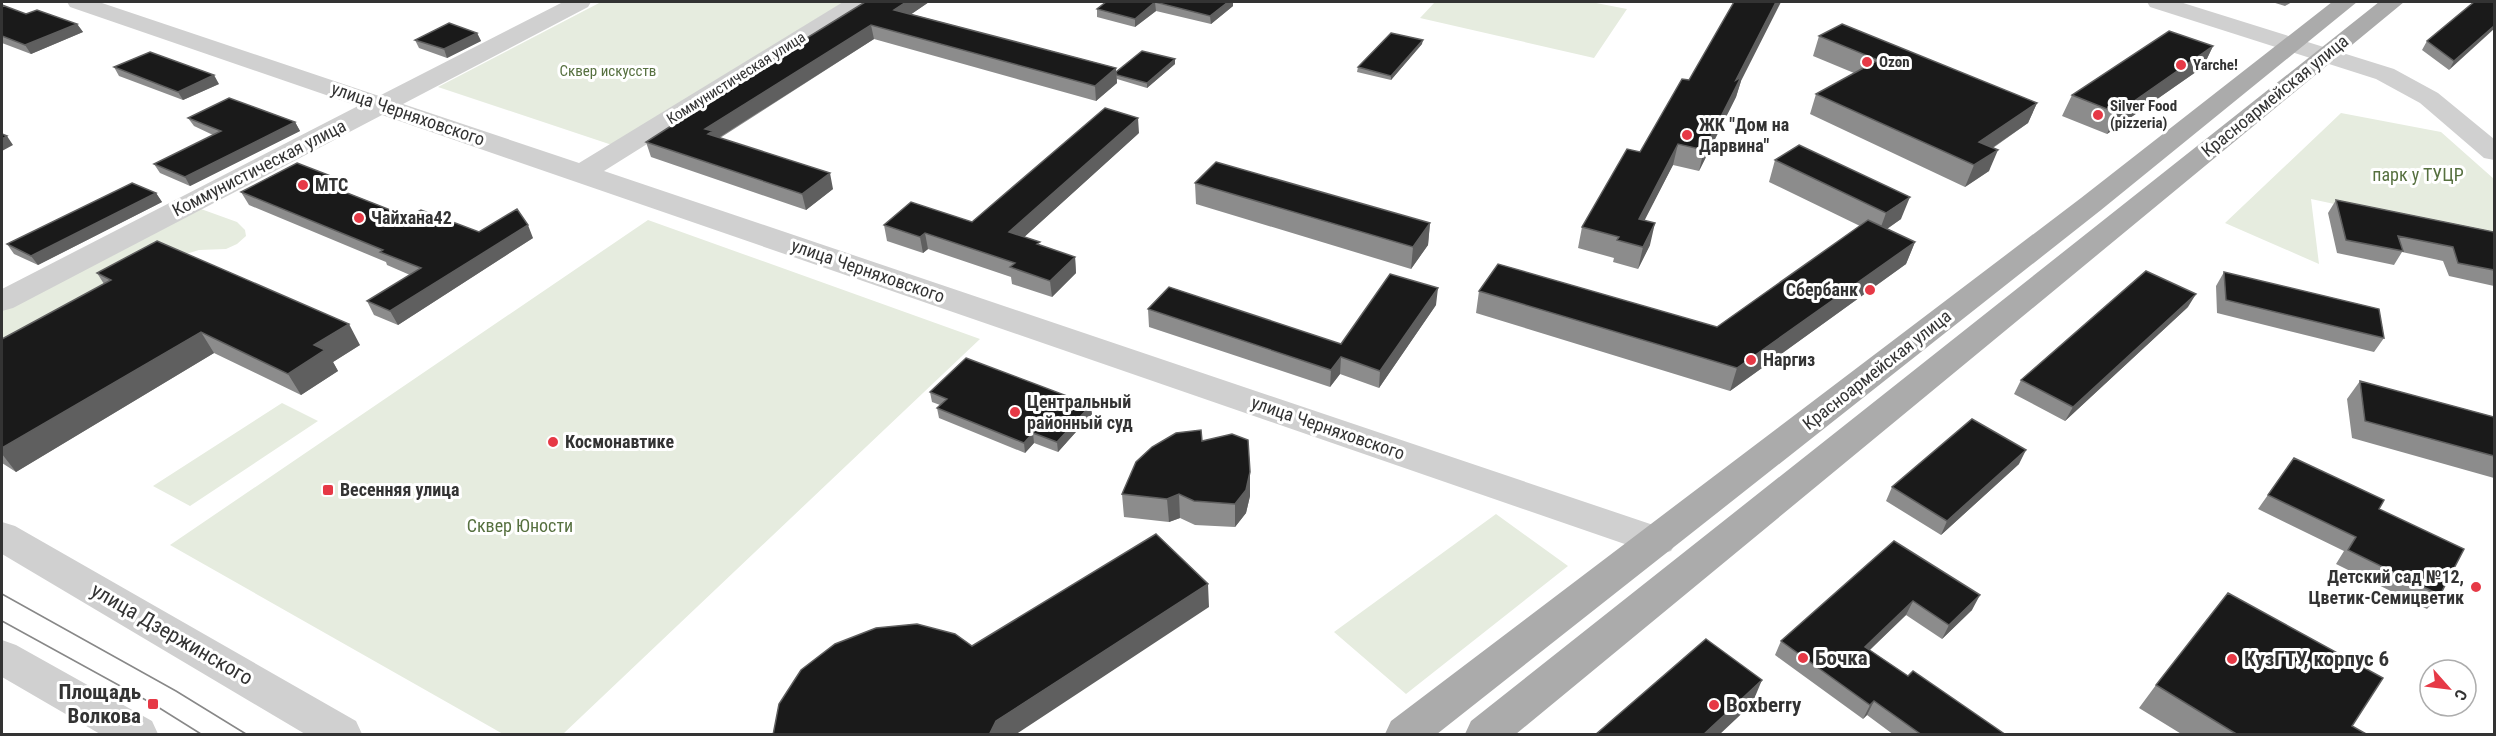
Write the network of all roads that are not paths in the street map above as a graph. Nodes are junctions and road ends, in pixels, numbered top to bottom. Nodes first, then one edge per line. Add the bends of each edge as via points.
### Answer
1 (78, 2) edge
2 (580, 2) edge
3 (858, 2) edge
4 (2157, 2) edge
5 (2346, 2) edge
6 (2393, 2) edge
7 (2303, 53) junction
8 (380, 105) junction
9 (2494, 152) edge
10 (582, 173) junction
11 (2, 301) edge
12 (2, 536) edge
13 (1658, 540) junction
14 (2, 657) edge
15 (137, 735) edge
16 (341, 735) edge
17 (1406, 735) edge
18 (1486, 735) edge

1 - 8 street, улица Черняховского
2 - 8 street, Коммунистическая улица
3 - 10 street, Коммунистическая улица
4 - 7 street
5 - 7 main road, Красноармейская улица
6 - 7 main road, Красноармейская улица
7 - 9 street via 2393,78 2429,98
7 - 13 main road, Красноармейская улица via 2081,212
7 - 18 main road, Красноармейская улица
8 - 10 street, улица Черняховского
8 - 11 street, Коммунистическая улица
10 - 13 street, улица Черняховского
12 - 16 street, улица Дзержинского
13 - 17 main road, Красноармейская улица
14 - 15 street

